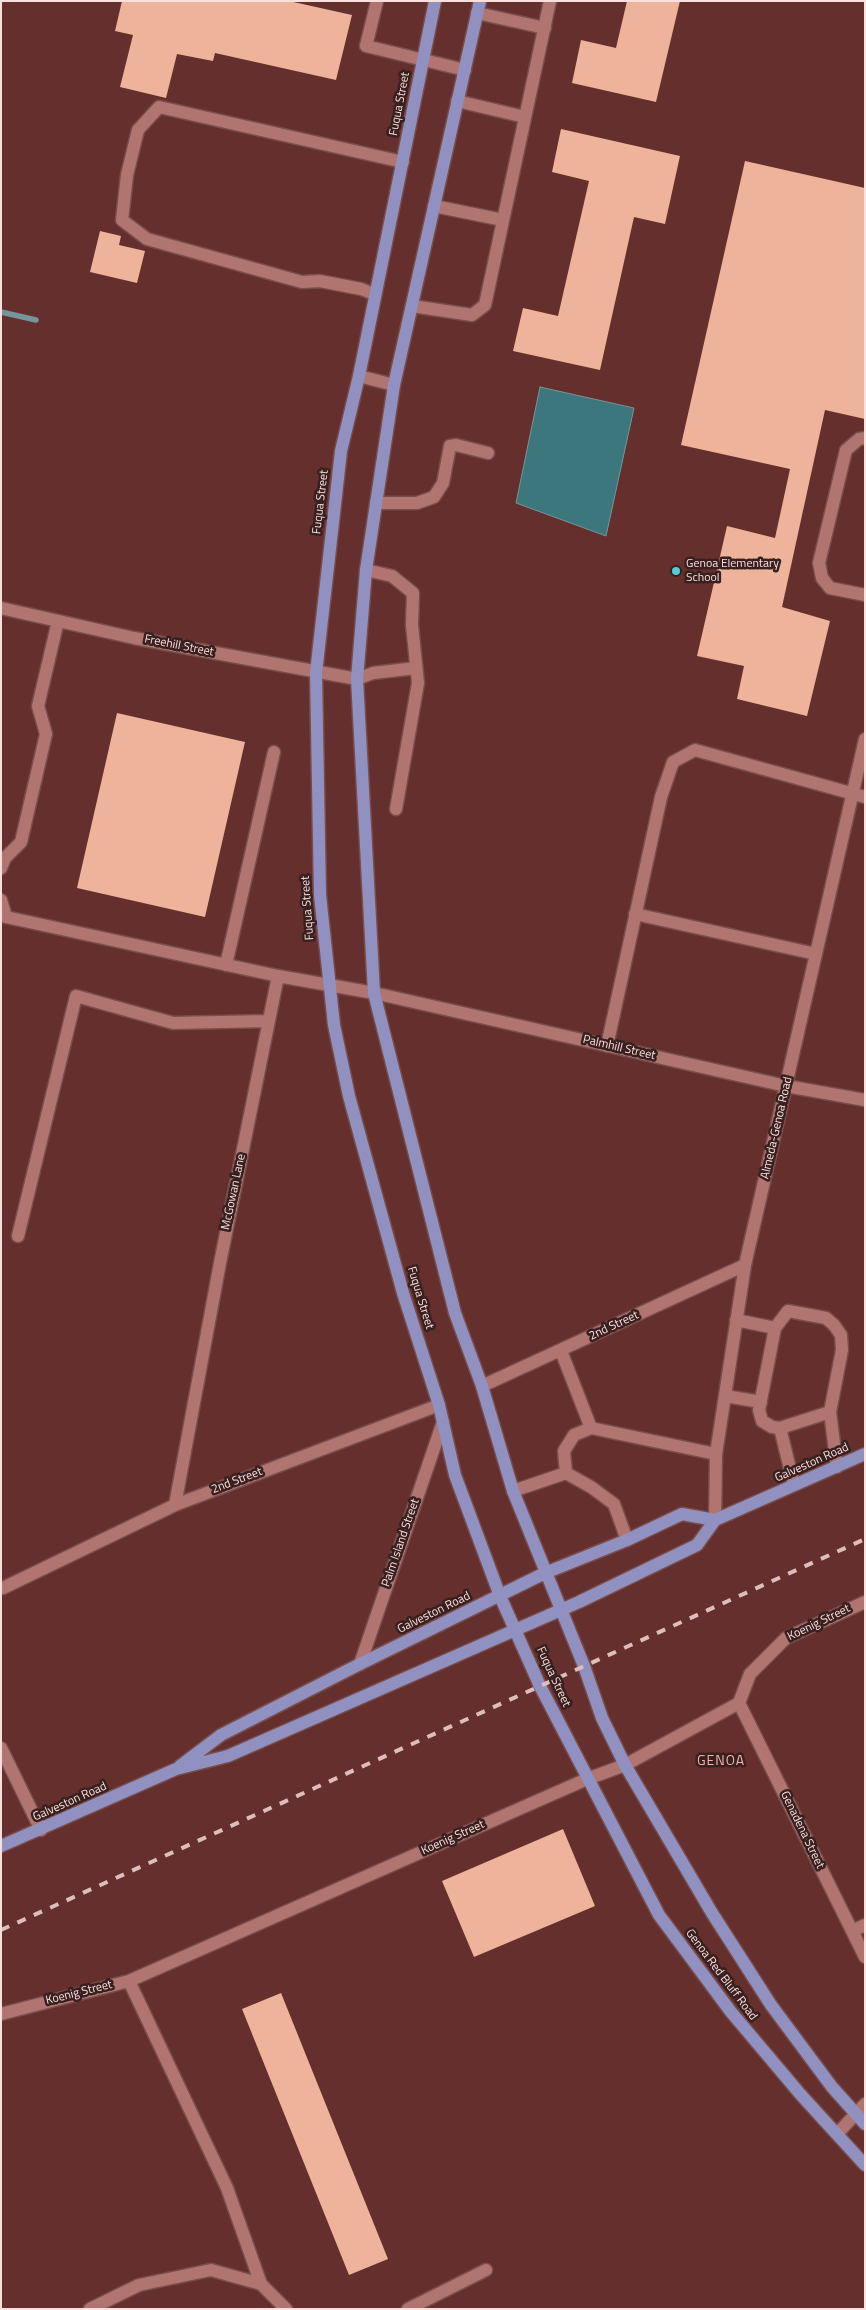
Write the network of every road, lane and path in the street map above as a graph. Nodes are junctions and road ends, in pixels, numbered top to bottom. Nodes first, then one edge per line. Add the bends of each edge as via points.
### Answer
1 (377, 1) edge
2 (434, 1) edge
3 (550, 1) edge
4 (479, 7) edge
5 (545, 28) junction
6 (423, 59) junction
7 (464, 70) junction
8 (457, 101) junction
9 (526, 117) junction
10 (403, 162) junction
11 (434, 206) junction
12 (503, 220) junction
13 (374, 294) junction
14 (412, 306) junction
15 (359, 376) junction
16 (394, 385) junction
17 (865, 438) edge
18 (488, 453) dead end
19 (376, 503) junction
20 (366, 570) junction
21 (865, 595) edge
22 (1, 608) edge
23 (58, 622) junction
24 (416, 668) junction
25 (316, 673) junction
26 (357, 679) junction
27 (865, 739) edge
28 (274, 752) dead end
29 (859, 795) edge
30 (396, 809) dead end
31 (1, 868) edge
32 (1, 900) edge
33 (635, 914) junction
34 (816, 954) junction
35 (226, 965) junction
36 (278, 976) junction
37 (329, 986) junction
38 (374, 993) junction
39 (269, 1021) junction
40 (607, 1046) junction
41 (786, 1086) junction
42 (865, 1100) edge
43 (18, 1236) dead end
44 (745, 1266) junction
45 (736, 1320) junction
46 (775, 1328) junction
47 (561, 1351) junction
48 (482, 1386) junction
49 (725, 1396) junction
50 (761, 1402) junction
51 (439, 1405) junction
52 (830, 1412) junction
53 (443, 1422) junction
54 (591, 1428) junction
55 (780, 1428) junction
56 (716, 1454) junction
57 (865, 1454) edge
58 (837, 1467) junction
59 (566, 1474) junction
60 (794, 1485) junction
61 (514, 1491) junction
62 (174, 1505) junction
63 (716, 1520) junction
64 (627, 1540) junction
65 (545, 1573) junction
66 (3, 1588) dead end
67 (500, 1596) junction
68 (865, 1602) edge
69 (561, 1610) junction
70 (516, 1629) junction
71 (360, 1664) junction
72 (739, 1703) junction
73 (1, 1748) edge
74 (625, 1765) junction
75 (176, 1769) junction
76 (587, 1779) junction
77 (41, 1830) junction
78 (1, 1846) edge
79 (865, 1925) edge
80 (852, 1931) junction
81 (865, 1957) edge
82 (129, 1981) junction
83 (1, 2014) edge
84 (860, 2109) edge
85 (865, 2124) edge
86 (837, 2134) junction
87 (865, 2165) edge
88 (486, 2270) dead end
89 (262, 2284) junction
90 (90, 2309) edge
91 (286, 2309) edge
92 (408, 2309) edge

1 - 6 street via 366,46
2 - 6 main road, Fuqua Street
3 - 5 street
4 - 5 street
4 - 7 main road
5 - 9 street
6 - 7 street
6 - 10 main road, Fuqua Street
7 - 8 main road
8 - 9 street
8 - 11 main road
9 - 12 street
10 - 13 main road, Fuqua Street
10 - 13 street via 159,107 138,130 127,175 122,220 147,239 302,282 320,281
11 - 12 street
11 - 14 main road
12 - 14 street via 485,305 472,315
13 - 15 main road, Fuqua Street
14 - 16 main road
15 - 16 street
15 - 25 main road, Fuqua Street via 341,451
16 - 19 main road
17 - 21 street via 846,450 819,564 822,578 830,588
18 - 19 street via 450,446 443,483 434,497 417,503
19 - 20 main road
20 - 24 street via 392,576 413,593
20 - 26 main road
22 - 23 street, Freehill Street
23 - 25 street, Freehill Street
23 - 31 street via 38,706 46,734 40,761 21,842 5,858
24 - 26 street via 373,673
24 - 30 street via 418,683
25 - 26 street, Freehill Street
25 - 37 main road, Fuqua Street via 320,895
26 - 38 main road
27 - 29 street, Almeda-Genoa Road
28 - 35 street
29 - 33 street via 695,750 673,762
29 - 34 street, Almeda-Genoa Road
32 - 35 street via 6,916
33 - 34 street
33 - 40 street
34 - 41 street, Almeda-Genoa Road
35 - 36 street
36 - 37 street
36 - 39 street, McGowan Lane
37 - 38 street
37 - 51 main road, Fuqua Street via 348,1096 403,1293
38 - 40 street, Palmhill Street
38 - 48 main road via 455,1313
39 - 43 street via 173,1023 76,996
39 - 62 street, McGowan Lane
40 - 41 street, Palmhill Street
41 - 42 street, Palmhill Street
41 - 44 street, Almeda-Genoa Road
44 - 45 street, Almeda-Genoa Road
44 - 47 street, 2nd Street
45 - 46 street
45 - 49 street, Almeda-Genoa Road
46 - 50 street
46 - 52 street via 788,1311 826,1318 840,1335 842,1350
47 - 48 street, 2nd Street
47 - 54 street
48 - 61 main road
49 - 50 street
49 - 56 street, Almeda-Genoa Road
50 - 55 street via 762,1421
51 - 53 main road, Fuqua Street
51 - 62 street, 2nd Street
52 - 55 street
52 - 58 street
53 - 67 main road, Fuqua Street via 455,1475
53 - 71 street, Palm Island Street
54 - 56 street
54 - 59 street via 574,1435 564,1451
55 - 60 street
56 - 63 street, Almeda-Genoa Road
57 - 58 main road, Galveston Road
58 - 60 main road, Galveston Road
59 - 61 street
59 - 64 street via 614,1504
60 - 63 main road, Galveston Road
61 - 65 main road
62 - 66 street, 2nd Street
63 - 64 main road, Galveston Road via 682,1514
63 - 69 main road, Galveston Road via 698,1545
64 - 65 main road, Galveston Road
65 - 67 main road, Galveston Road
65 - 69 main road
67 - 70 main road, Fuqua Street
67 - 71 main road, Galveston Road
68 - 72 street, Koenig Street via 786,1638 750,1674
69 - 70 main road, Galveston Road
69 - 74 main road via 602,1718
70 - 75 main road, Galveston Road via 228,1756
70 - 76 main road, Fuqua Street via 540,1686
71 - 75 main road, Galveston Road via 221,1735
72 - 74 street, Koenig Street
72 - 80 street, Genadena Street
73 - 77 street
74 - 76 street, Koenig Street
74 - 84 main road, Genoa Red Bluff Road via 712,1913 771,2005 832,2087
75 - 77 main road, Galveston Road
76 - 82 street, Koenig Street
76 - 86 main road, Genoa Red Bluff Road via 659,1915 730,2012
77 - 78 main road, Galveston Road
79 - 80 street
80 - 81 street, Genadena Street
82 - 83 street, Koenig Street
82 - 89 street via 227,2188
84 - 85 main road, Genoa Red Bluff Road
84 - 86 street
86 - 87 main road, Genoa Red Bluff Road
88 - 92 street
89 - 90 street via 211,2270 139,2285
89 - 91 street

